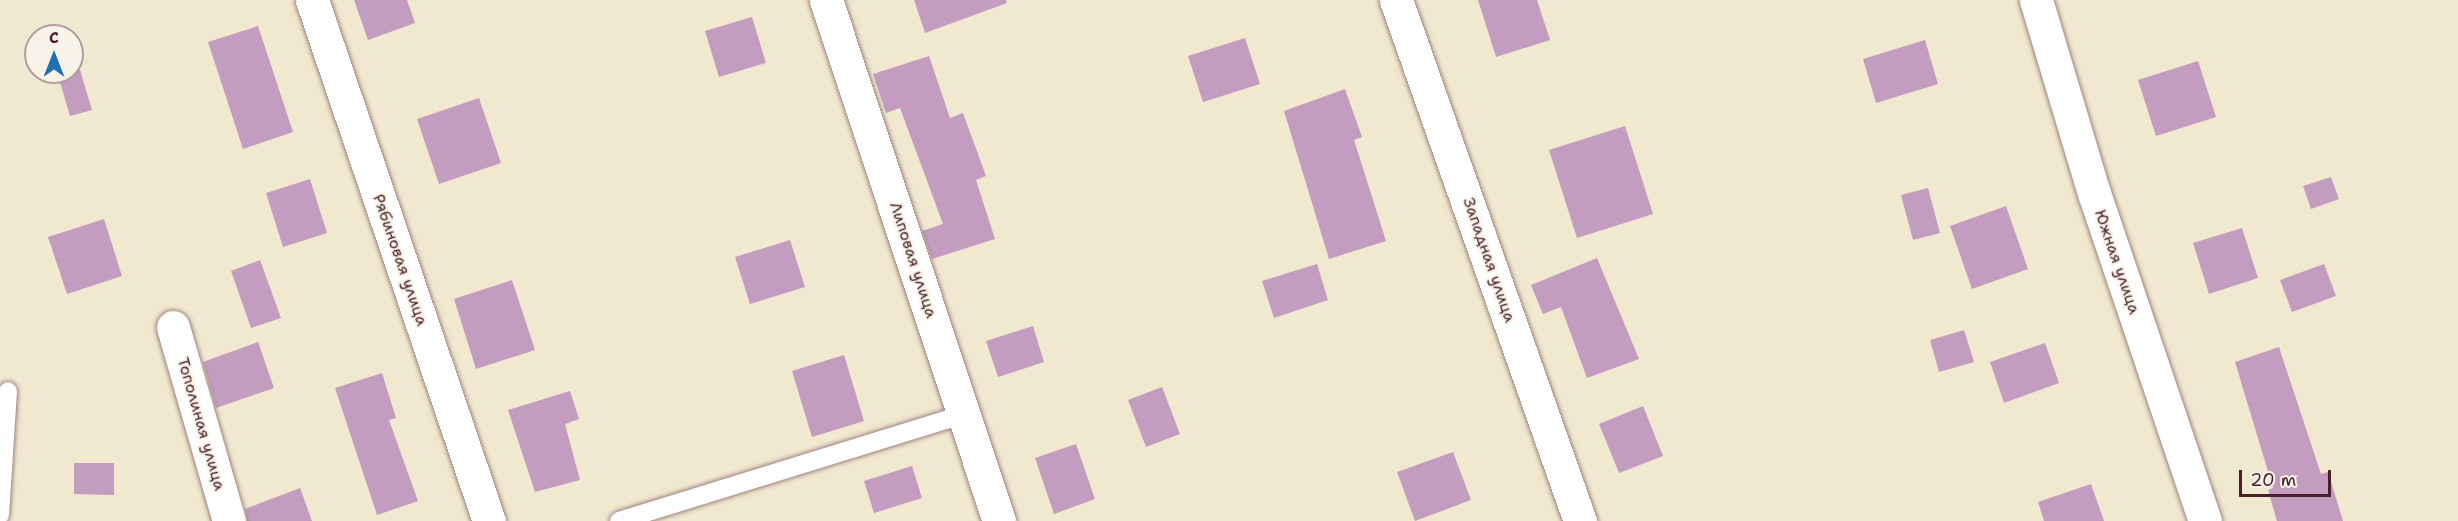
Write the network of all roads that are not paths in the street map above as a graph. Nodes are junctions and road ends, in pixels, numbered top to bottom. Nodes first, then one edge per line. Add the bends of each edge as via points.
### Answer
1 (312, 0) edge
2 (826, 0) edge
3 (1396, 0) edge
4 (2036, 0) edge
5 (174, 327) dead end
6 (8, 391) dead end
7 (965, 414) junction
8 (0, 515) edge
9 (230, 521) edge
10 (489, 521) edge
11 (619, 521) edge
12 (999, 521) edge
13 (1580, 521) edge
14 (2205, 521) edge

1 - 10 street, Рябиновая улица
2 - 7 street, Липовая улица
3 - 13 street, Западная улица
4 - 14 street, Южная улица via 2094,193
5 - 9 street, Тополиная улица
6 - 8 lane
7 - 11 lane
7 - 12 street, Липовая улица

